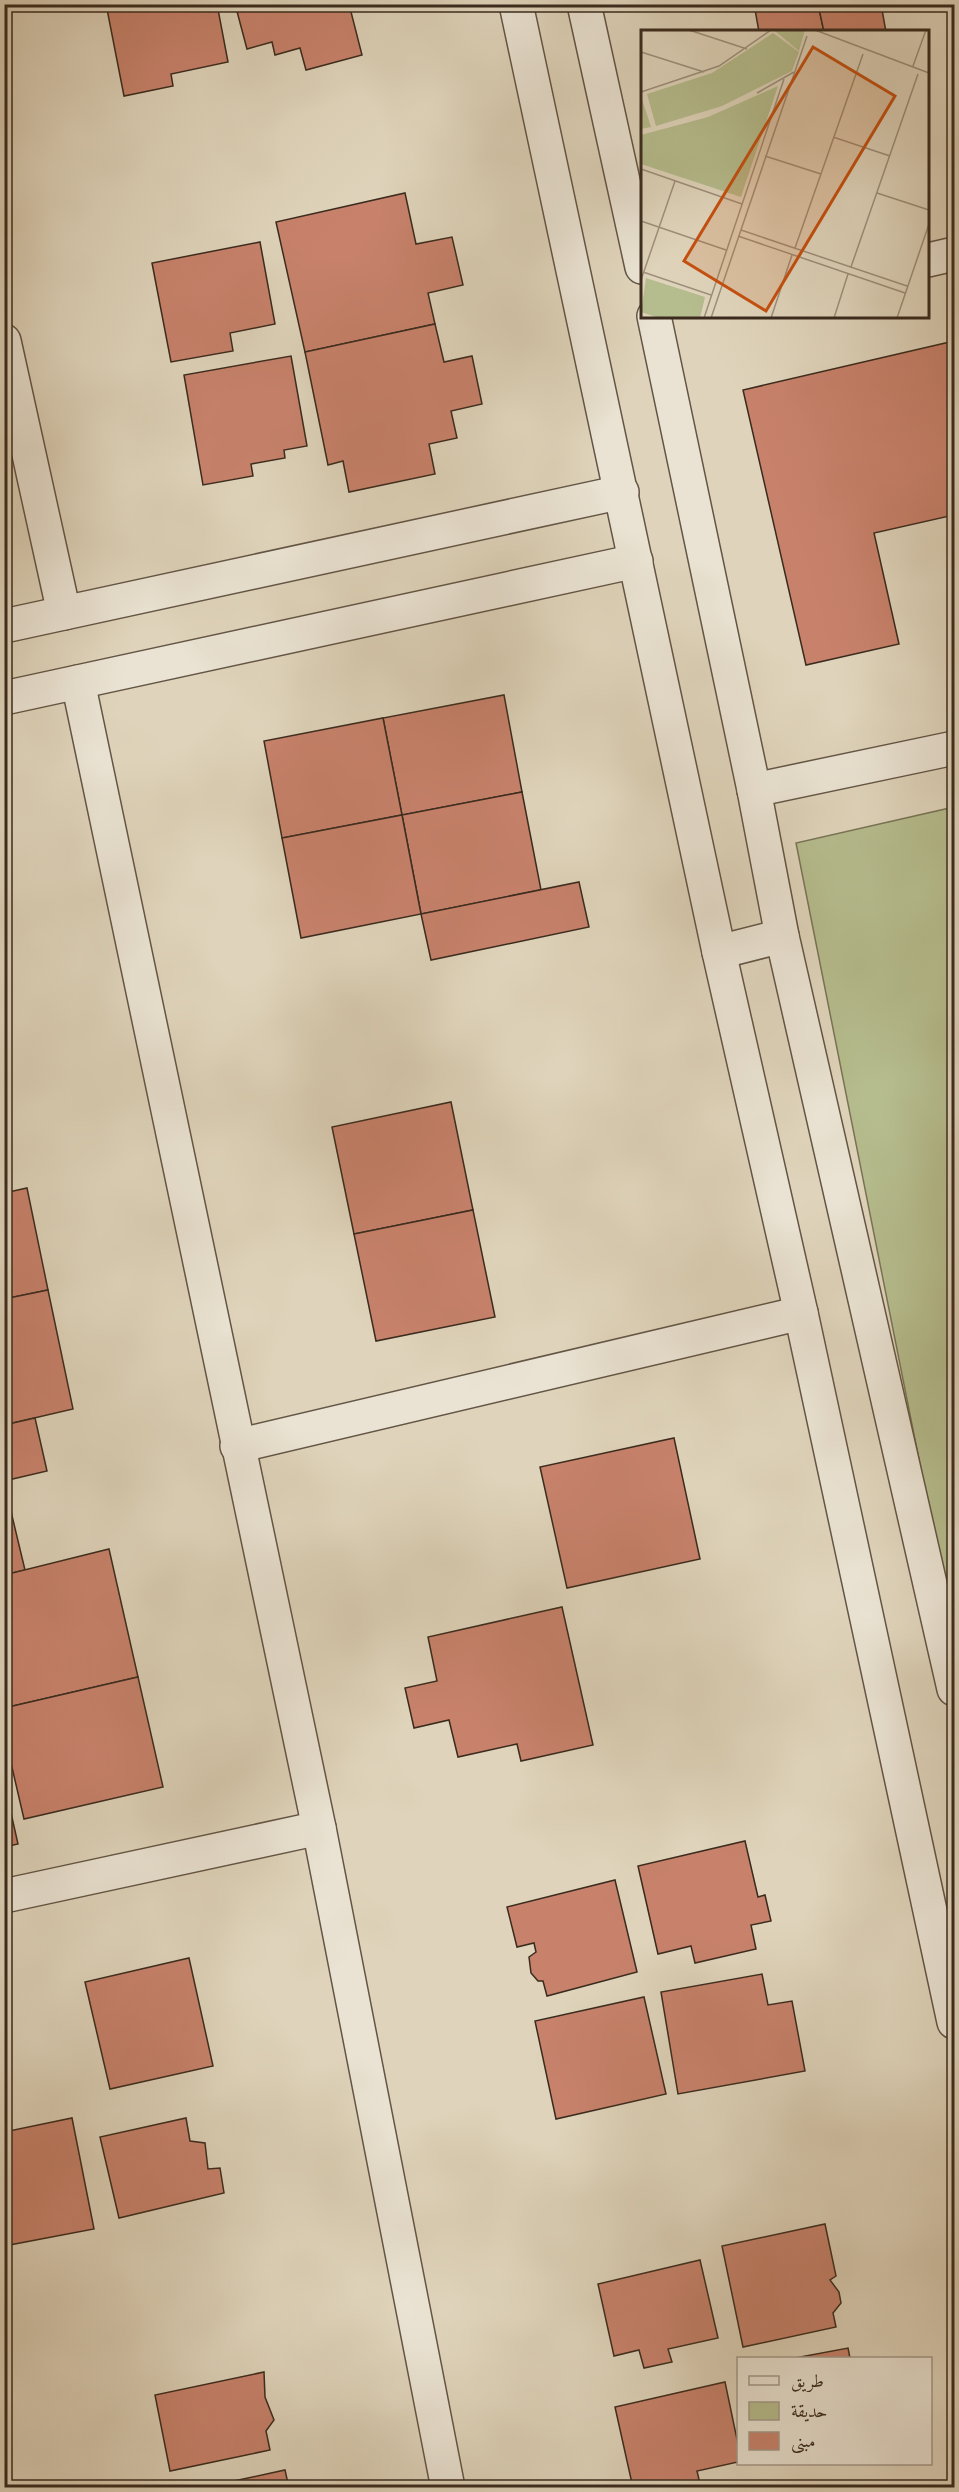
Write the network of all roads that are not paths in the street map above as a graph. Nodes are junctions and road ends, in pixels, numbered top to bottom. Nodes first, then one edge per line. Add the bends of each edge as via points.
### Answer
1 (516, 4) edge
2 (584, 4) edge
3 (954, 254) edge
4 (929, 260) edge
5 (641, 262) edge
6 (659, 318) edge
7 (4, 341) edge
8 (622, 492) junction
9 (636, 561) junction
10 (64, 613) junction
11 (4, 626) edge
12 (78, 682) junction
13 (4, 698) edge
14 (954, 748) edge
15 (754, 790) junction
16 (782, 936) junction
17 (719, 951) junction
18 (801, 1313) junction
19 (237, 1446) junction
20 (954, 1689) edge
21 (319, 1828) junction
22 (4, 1896) edge
23 (954, 2022) edge
24 (448, 2487) edge

1 - 8 street
2 - 5 street
3 - 4 street
6 - 15 street
7 - 10 street
8 - 9 street
8 - 10 street
9 - 12 street
9 - 17 street
10 - 11 street
12 - 13 street
12 - 19 street
14 - 15 street
15 - 16 street
16 - 17 street
16 - 20 street
17 - 18 street
18 - 19 street
18 - 23 street
19 - 21 street
21 - 22 street
21 - 24 street

